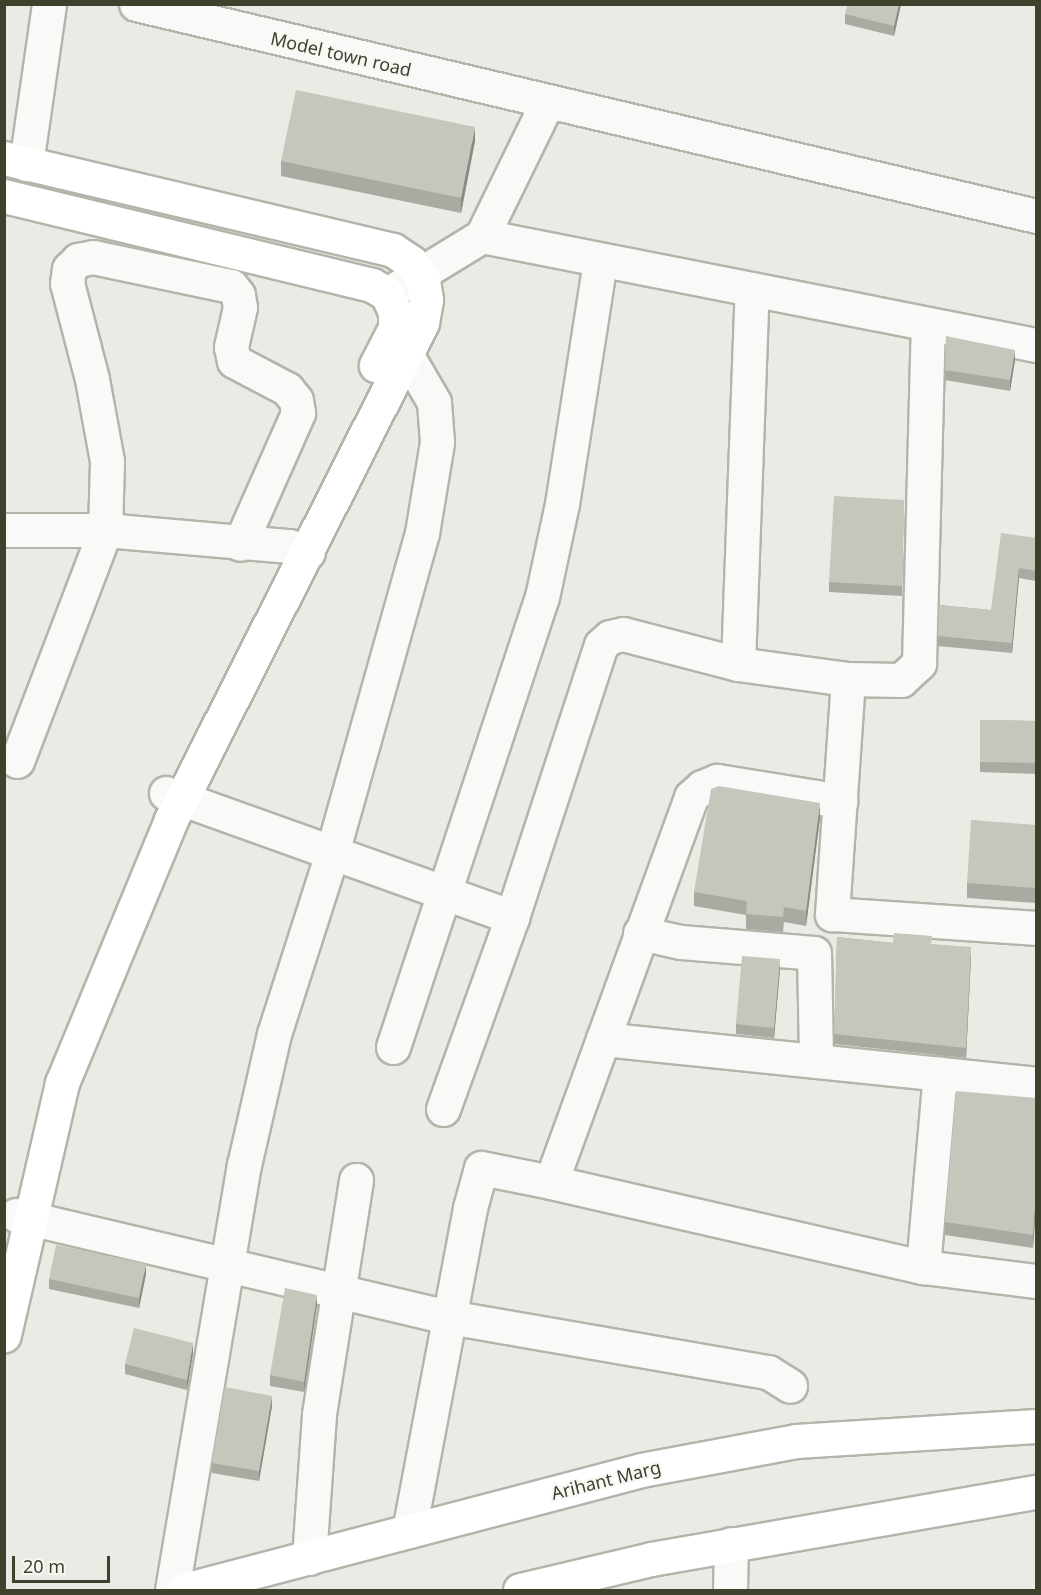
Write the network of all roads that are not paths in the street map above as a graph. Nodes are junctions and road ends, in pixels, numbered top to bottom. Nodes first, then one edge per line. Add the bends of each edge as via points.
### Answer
1 (49, 4) edge
2 (136, 4) edge
3 (547, 103) junction
4 (15, 161) edge
5 (12, 198) edge
6 (1036, 216) edge
7 (482, 236) junction
8 (600, 260) junction
9 (419, 275) junction
10 (752, 289) junction
11 (387, 294) junction
12 (928, 324) junction
13 (1036, 345) edge
14 (406, 354) junction
15 (4, 530) edge
16 (105, 530) junction
17 (240, 544) junction
18 (298, 549) junction
19 (738, 664) junction
20 (848, 679) junction
21 (16, 761) dead end
22 (174, 796) junction
23 (840, 801) junction
24 (332, 853) junction
25 (443, 893) junction
26 (512, 917) junction
27 (1036, 928) edge
28 (640, 933) junction
29 (603, 1039) junction
30 (393, 1047) dead end
31 (816, 1061) junction
32 (940, 1074) junction
33 (1036, 1084) edge
34 (443, 1109) dead end
35 (356, 1180) dead end
36 (551, 1182) junction
37 (24, 1216) junction
38 (4, 1261) edge
39 (227, 1263) junction
40 (923, 1267) junction
41 (1036, 1281) edge
42 (339, 1291) junction
43 (449, 1317) junction
44 (4, 1335) edge
45 (790, 1386) dead end
46 (1036, 1426) edge
47 (1036, 1492) edge
48 (409, 1531) junction
49 (731, 1544) junction
50 (309, 1558) junction
51 (172, 1590) edge
52 (184, 1590) edge
53 (520, 1590) edge
54 (729, 1590) edge

1 - 4 street
2 - 3 street, Model town road
3 - 6 street, Model town road
3 - 7 street
4 - 5 street
4 - 9 street via 393,250 411,262
5 - 11 street via 353,278
7 - 8 street
7 - 9 street
8 - 10 street
8 - 25 street via 562,504 542,597
9 - 11 street
9 - 14 street via 426,300 422,323
10 - 12 street
10 - 19 street
11 - 18 street via 395,312 395,328
12 - 13 street
12 - 20 street via 919,663 913,673 901,680
14 - 18 street
14 - 24 street via 434,402 437,441 422,533
15 - 16 street
16 - 17 street
16 - 17 street via 107,460 92,379 67,283 69,269 78,260 93,257 231,286 240,307 231,347 234,361 287,389 296,400 294,427
16 - 21 street
17 - 18 street
18 - 22 street
19 - 20 street
19 - 26 street via 623,634 610,636 601,645
20 - 23 street
22 - 24 street
22 - 37 street via 44,1087
23 - 27 street via 832,914
23 - 28 street via 717,781 702,787 692,797
24 - 25 street
24 - 39 street via 274,1034 244,1165
25 - 26 street
25 - 30 street
26 - 34 street
28 - 29 street
28 - 31 street via 681,942 814,953
29 - 31 street
29 - 36 street
31 - 32 street
32 - 33 street
32 - 40 street
35 - 42 street
36 - 40 street
36 - 43 street via 481,1168
37 - 38 street
37 - 39 street
37 - 44 street
39 - 42 street
39 - 51 street
40 - 41 street
42 - 43 street
42 - 50 street via 319,1414
43 - 45 street via 768,1372
43 - 48 street
46 - 48 street, Arihant Marg via 796,1441 641,1470
47 - 49 street
48 - 50 street, Arihant Marg
49 - 53 street
49 - 54 street
50 - 52 street, Arihant Marg

